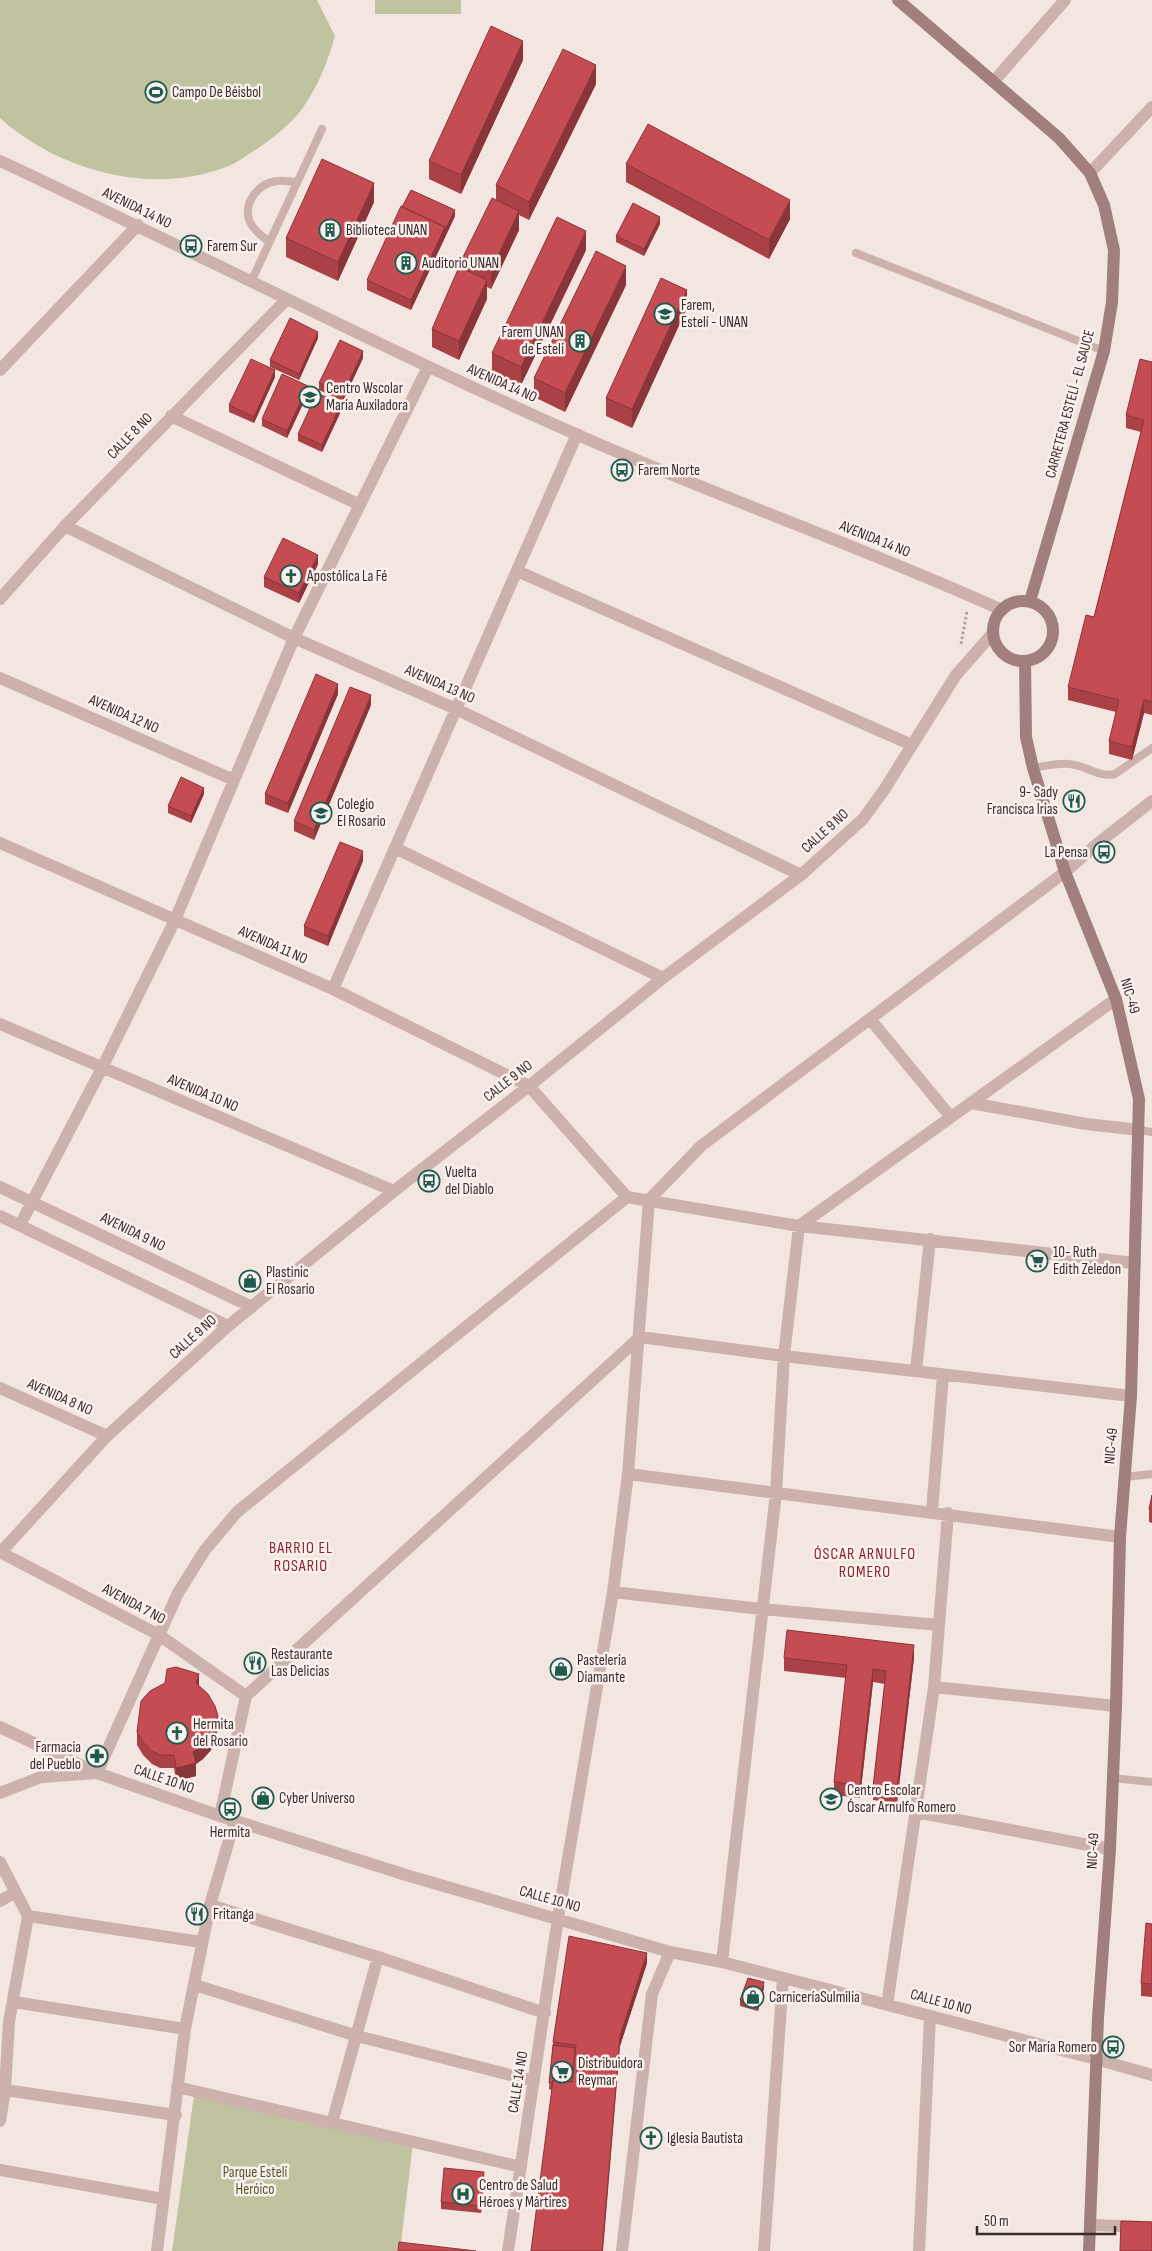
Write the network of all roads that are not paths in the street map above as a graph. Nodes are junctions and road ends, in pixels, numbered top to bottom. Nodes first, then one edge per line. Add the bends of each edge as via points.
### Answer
1 (898, 0) edge
2 (1065, 0) edge
3 (994, 81) junction
4 (1152, 107) edge
5 (322, 129) dead end
6 (0, 161) edge
7 (1090, 173) junction
8 (297, 182) junction
9 (138, 225) junction
10 (269, 242) junction
11 (856, 253) dead end
12 (251, 282) junction
13 (287, 299) junction
14 (1104, 352) junction
15 (428, 367) junction
16 (0, 370) edge
17 (172, 416) junction
18 (577, 434) junction
19 (358, 504) junction
20 (65, 526) junction
21 (517, 571) junction
22 (0, 599) edge
23 (1030, 601) junction
24 (1002, 610) junction
25 (993, 633) junction
26 (294, 638) junction
27 (1025, 661) junction
28 (0, 678) edge
29 (456, 709) junction
30 (912, 744) junction
31 (1152, 748) edge
32 (1033, 768) junction
33 (234, 780) junction
34 (1152, 800) edge
35 (0, 843) edge
36 (395, 848) junction
37 (1065, 872) junction
38 (801, 875) junction
39 (175, 920) junction
40 (663, 978) junction
41 (333, 989) junction
42 (1116, 999) junction
43 (870, 1019) junction
44 (0, 1024) edge
45 (102, 1068) junction
46 (530, 1086) junction
47 (971, 1103) junction
48 (950, 1116) junction
49 (1146, 1131) edge
50 (0, 1187) edge
51 (394, 1191) junction
52 (627, 1197) junction
53 (649, 1200) junction
54 (32, 1201) junction
55 (0, 1216) edge
56 (20, 1225) junction
57 (799, 1226) junction
58 (930, 1239) junction
59 (1135, 1263) junction
60 (252, 1307) junction
61 (228, 1326) junction
62 (640, 1337) junction
63 (784, 1356) junction
64 (916, 1372) junction
65 (944, 1375) junction
66 (0, 1388) edge
67 (1131, 1396) junction
68 (107, 1436) junction
69 (628, 1474) junction
70 (1152, 1474) edge
71 (1125, 1477) junction
72 (776, 1493) junction
73 (932, 1511) junction
74 (948, 1513) junction
75 (1120, 1537) junction
76 (0, 1552) edge
77 (613, 1592) junction
78 (762, 1609) junction
79 (939, 1625) junction
80 (159, 1635) junction
81 (934, 1687) junction
82 (246, 1696) junction
83 (1116, 1706) junction
84 (0, 1727) edge
85 (97, 1773) junction
86 (1112, 1778) junction
87 (1152, 1782) edge
88 (0, 1793) edge
89 (916, 1812) junction
90 (220, 1816) junction
91 (234, 1820) junction
92 (1110, 1849) junction
93 (0, 1862) edge
94 (14, 1893) junction
95 (0, 1901) edge
96 (210, 1905) junction
97 (28, 1916) junction
98 (558, 1918) junction
99 (201, 1942) junction
100 (670, 1952) junction
101 (378, 1957) junction
102 (722, 1962) junction
103 (783, 1978) junction
104 (195, 1985) junction
105 (14, 2002) junction
106 (888, 2005) junction
107 (545, 2013) junction
108 (930, 2017) junction
109 (185, 2030) junction
110 (357, 2036) junction
111 (1096, 2059) junction
112 (1152, 2075) edge
113 (534, 2081) junction
114 (177, 2086) junction
115 (5, 2090) junction
116 (176, 2115) junction
117 (0, 2121) edge
118 (332, 2123) junction
119 (521, 2167) junction
120 (0, 2170) edge
121 (163, 2199) junction
122 (1090, 2225) junction
123 (1152, 2227) edge
124 (157, 2251) edge
125 (508, 2251) edge
126 (622, 2251) edge
127 (764, 2251) edge
128 (919, 2251) edge
129 (1089, 2251) edge

1 - 3 street, CARRETERA ESTELÍ - EL SAUCE
2 - 3 street
3 - 7 street, CARRETERA ESTELÍ - EL SAUCE via 1059,138
4 - 7 street
5 - 8 lane
6 - 9 street, AVENIDA 14 NO
7 - 14 street, CARRETERA ESTELÍ - EL SAUCE via 1104,205 1114,250 1112,302
8 - 10 lane
8 - 10 lane via 267,184 250,201 250,223
9 - 12 street, AVENIDA 14 NO
9 - 16 street
10 - 12 lane
11 - 14 lane
12 - 13 street, AVENIDA 14 NO
13 - 15 street, AVENIDA 14 NO
13 - 17 street, CALLE 8 NO
14 - 23 street, CARRETERA ESTELÍ - EL SAUCE
15 - 18 street, AVENIDA 14 NO
15 - 19 street
17 - 19 street
17 - 20 street, CALLE 8 NO
18 - 21 street
18 - 24 street, AVENIDA 14 NO
19 - 26 street
20 - 22 street, CALLE 8 NO
20 - 26 street, AVENIDA 13 NO
21 - 29 street
21 - 30 street
23 - 24 street via 1015,602
23 - 27 street via 1046,611 1053,628 1048,647
24 - 25 street via 995,621
25 - 27 street via 1003,654
25 - 30 street, CALLE 9 NO via 956,675
26 - 29 street, AVENIDA 13 NO
26 - 33 street
27 - 32 street, NIC-49 / NIC-49 via 1026,737
28 - 33 street, AVENIDA 12 NO
29 - 36 street
29 - 38 street, AVENIDA 13 NO
30 - 38 street, CALLE 9 NO via 863,819
31 - 32 lane via 1115,774 1101,775 1070,764
32 - 37 street, NIC-49 / NIC-49
33 - 39 street
34 - 37 street
35 - 39 street, AVENIDA 11 NO
36 - 40 street
36 - 41 street
37 - 42 street, NIC-49 / NIC-49
37 - 43 street
38 - 40 street, CALLE 9 NO
39 - 41 street, AVENIDA 11 NO
39 - 45 street
40 - 46 street, CALLE 9 NO
41 - 46 street, AVENIDA 11 NO
42 - 47 street
42 - 49 street, NIC-49 / NIC-49
43 - 48 street
43 - 53 street via 701,1146
44 - 45 street, AVENIDA 10 NO
45 - 51 street, AVENIDA 10 NO
45 - 54 street
46 - 51 street, CALLE 9 NO
46 - 52 street
47 - 48 street
47 - 49 street via 1086,1124
48 - 57 street
49 - 59 street, NIC-49 / NIC-49
50 - 54 street, AVENIDA 9 NO
51 - 60 street, CALLE 9 NO
52 - 53 street
52 - 80 street via 237,1512 205,1550 178,1593
53 - 57 street
53 - 62 street, CALLE 14 NO
54 - 56 street
54 - 60 street, AVENIDA 9 NO
55 - 56 street
56 - 61 street
57 - 58 street
57 - 63 street
58 - 59 street
58 - 64 street
59 - 67 street, NIC-49 / NIC-49
60 - 61 street, CALLE 9 NO
61 - 68 street, CALLE 9 NO
62 - 63 street
62 - 69 street, CALLE 14 NO
62 - 82 street
63 - 64 street
63 - 72 street
64 - 65 street
65 - 67 street
65 - 73 street
66 - 68 street, AVENIDA 8 NO
67 - 71 street, NIC-49 / NIC-49
68 - 76 street, CALLE 9 NO
69 - 72 street
69 - 77 street, CALLE 14 NO
70 - 71 lane
71 - 75 street, NIC-49 / NIC-49
72 - 73 street
72 - 78 street
73 - 74 street
74 - 75 street
74 - 79 street
75 - 83 street, NIC-49 / NIC-49
76 - 80 street, AVENIDA 7 NO
77 - 78 street
77 - 98 street, CALLE 14 NO
78 - 79 street
78 - 102 street
79 - 81 street
80 - 82 street, AVENIDA 7 NO
80 - 85 street
81 - 83 street
81 - 89 street
82 - 90 street
83 - 86 street, NIC-49 / NIC-49
84 - 85 street
85 - 88 street, CALLE 10 NO via 41,1777
85 - 90 street, CALLE 10 NO
86 - 87 lane
86 - 92 street, NIC-49 / NIC-49
89 - 92 street
89 - 106 street
90 - 91 street, CALLE 10 NO
91 - 96 street
91 - 98 street, CALLE 10 NO via 406,1875
92 - 111 street, NIC-49 / NIC-49
93 - 94 street
94 - 95 street
94 - 97 street
96 - 99 street
96 - 101 street
97 - 99 street
97 - 105 street
98 - 100 street, CALLE 10 NO
98 - 107 street, CALLE 14 NO
99 - 104 street
100 - 102 street, CALLE 10 NO
100 - 126 street via 652,1994
101 - 107 street
101 - 110 street
102 - 103 street, CALLE 10 NO
103 - 106 street, CALLE 10 NO
103 - 127 street
104 - 109 street
104 - 110 street
105 - 109 street
105 - 115 street via 9,2022
106 - 108 street, CALLE 10 NO
107 - 113 street, CALLE 14 NO
108 - 111 street, CALLE 10 NO
108 - 128 street
109 - 114 street
110 - 113 street
110 - 118 street
111 - 112 street, CALLE 10 NO
111 - 122 street, NIC-49 / NIC-49
113 - 119 street, CALLE 14 NO
114 - 116 street
114 - 118 street
115 - 116 street
115 - 117 street
116 - 121 street
118 - 119 street
119 - 125 street, CALLE 14 NO
120 - 121 street
121 - 124 street
122 - 123 street
122 - 129 street, NIC-49 / NIC-49

